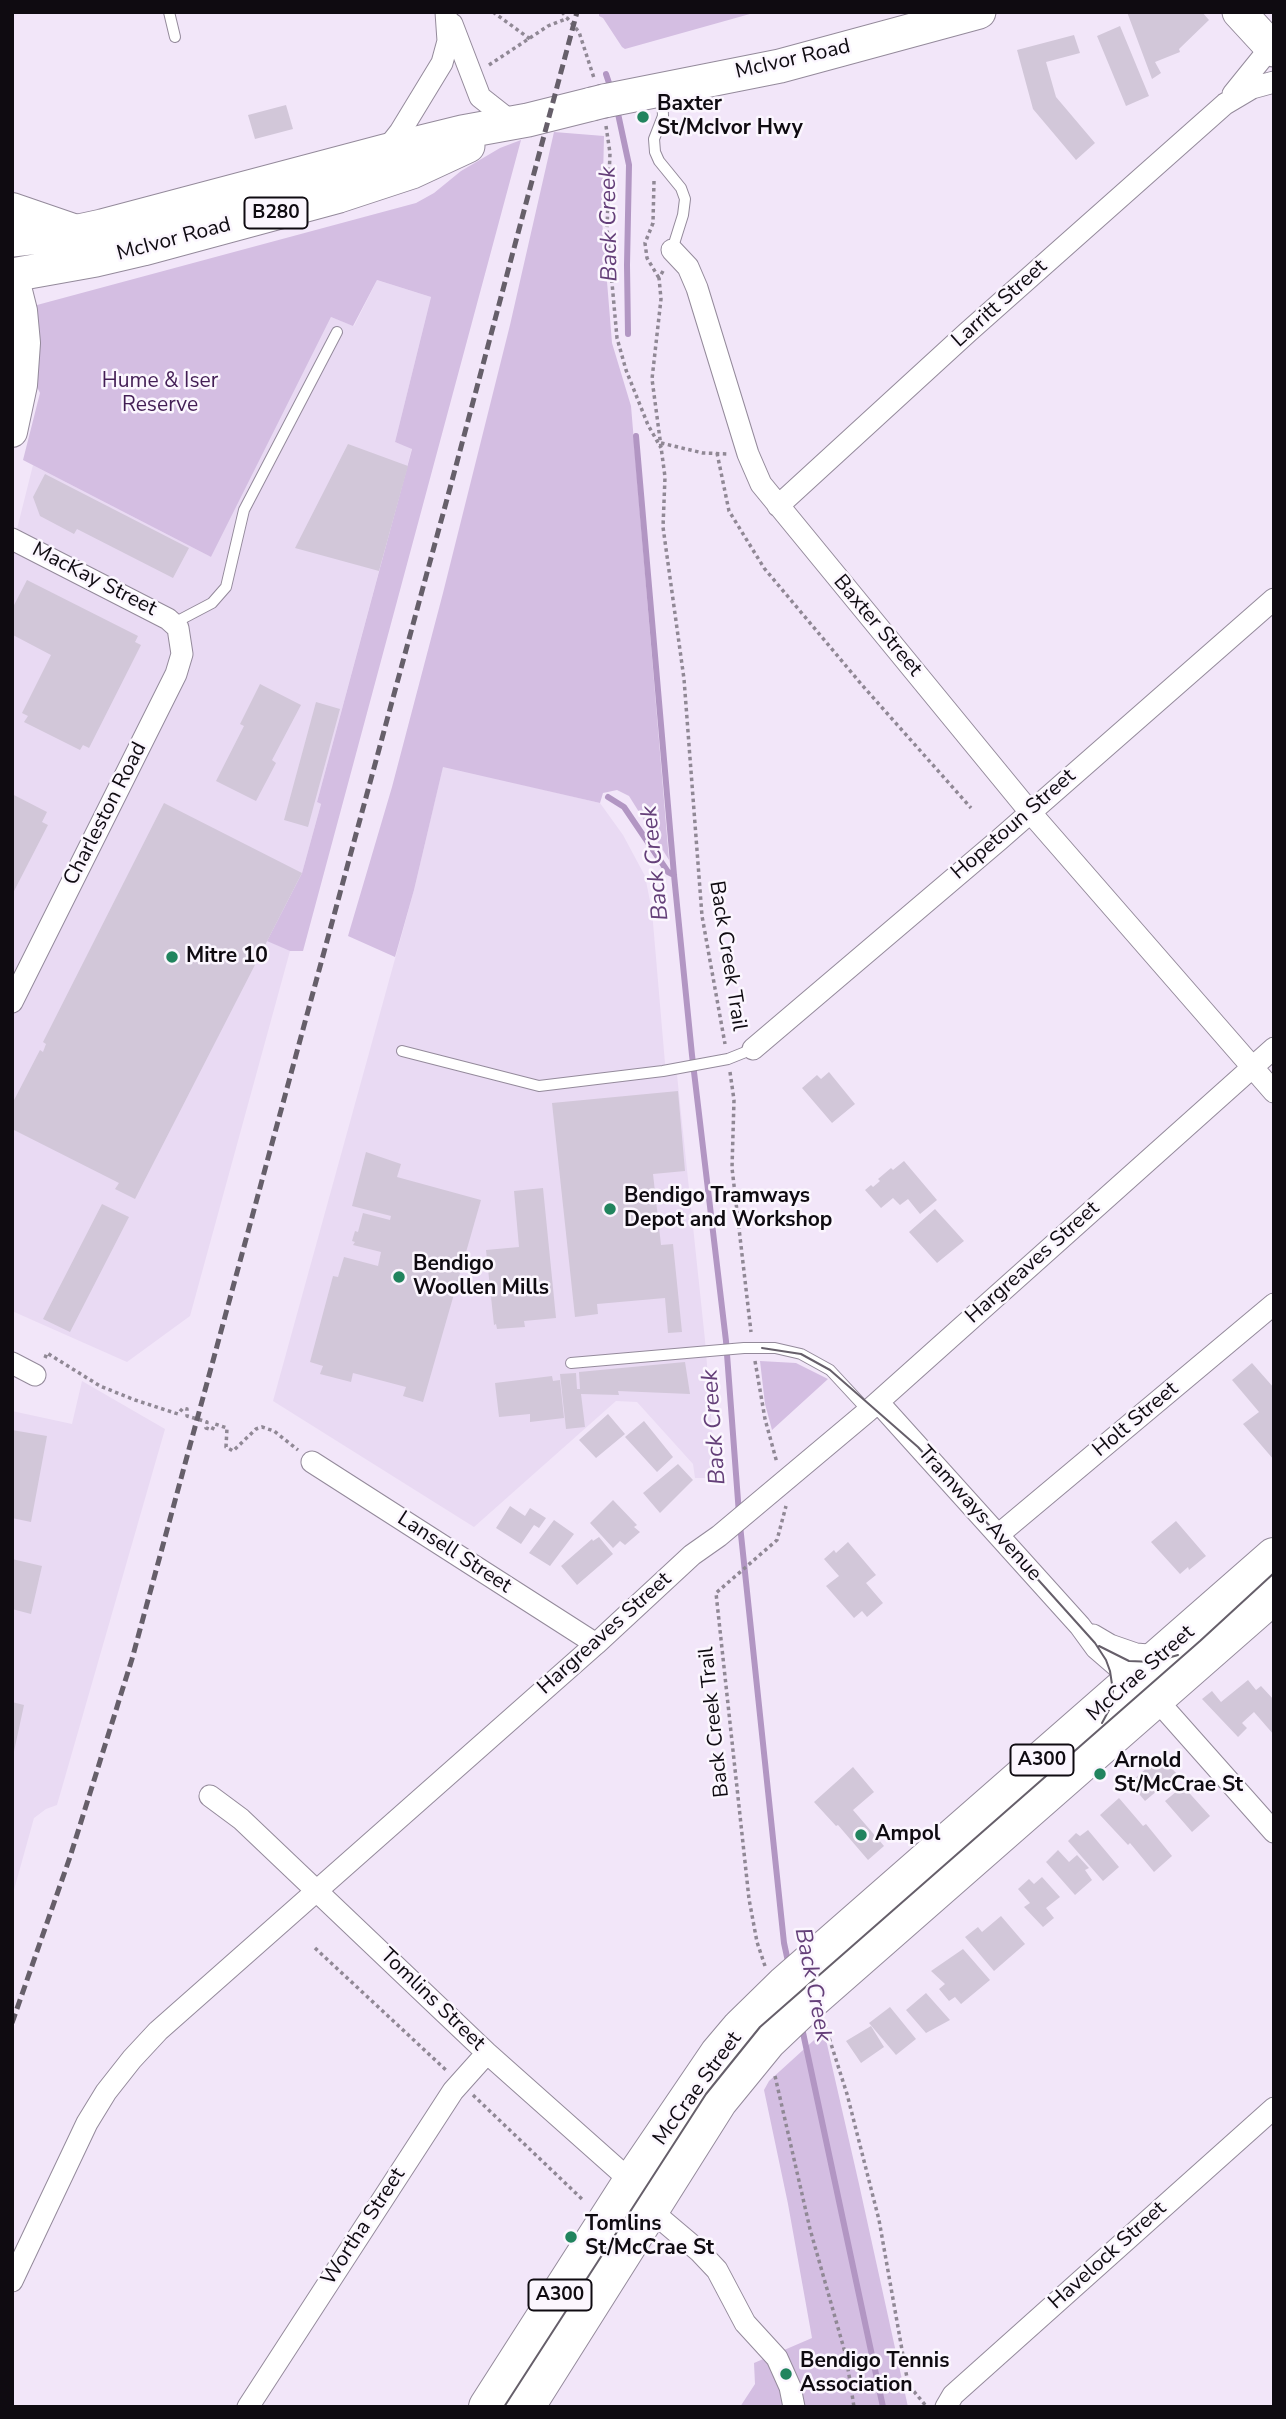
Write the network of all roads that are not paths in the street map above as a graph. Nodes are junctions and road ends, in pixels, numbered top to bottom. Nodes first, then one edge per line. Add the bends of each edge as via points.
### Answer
1 (169, 12) edge
2 (447, 12) edge
3 (890, 12) edge
4 (979, 12) edge
5 (1239, 12) edge
6 (175, 37) dead end
7 (1273, 49) edge
8 (1274, 82) edge
9 (662, 89) junction
10 (608, 99) junction
11 (1225, 104) junction
12 (521, 122) junction
13 (385, 151) junction
14 (12, 208) edge
15 (79, 230) junction
16 (12, 240) edge
17 (672, 250) joint
18 (13, 274) edge
19 (337, 332) dead end
20 (12, 432) edge
21 (778, 506) junction
22 (12, 539) edge
23 (1274, 599) edge
24 (174, 623) junction
25 (1030, 812) junction
26 (12, 1002) edge
27 (1274, 1048) edge
28 (753, 1049) joint
29 (402, 1051) dead end
30 (1253, 1067) junction
31 (1274, 1092) edge
32 (1274, 1304) edge
33 (12, 1363) edge
34 (571, 1363) dead end
35 (35, 1375) road end
36 (873, 1406) junction
37 (312, 1462) road end
38 (999, 1535) junction
39 (1274, 1557) edge
40 (1274, 1594) edge
41 (1080, 1626) junction
42 (596, 1644) junction
43 (1174, 1645) junction
44 (1144, 1689) junction
45 (210, 1796) dead end
46 (1274, 1832) edge
47 (317, 1890) junction
48 (487, 2053) junction
49 (1274, 2108) edge
50 (640, 2195) junction
51 (12, 2281) edge
52 (248, 2407) edge
53 (488, 2407) edge
54 (525, 2407) edge
55 (794, 2407) edge
56 (946, 2407) edge

1 - 6 lane
2 - 12 street via 480,97
2 - 13 street via 448,41 442,62
3 - 10 main road, McIvor Road / B280 via 744,52
4 - 9 main road, McIvor Road / B280 via 780,66
5 - 7 main road
7 - 11 street, Larritt Street
8 - 11 street, Larritt Street via 1252,88
9 - 10 main road, McIvor Road / B280
9 - 17 lane, Baxter Street via 663,116 653,142 655,152 685,199
10 - 12 main road, McIvor Road / B280
11 - 21 street, Larritt Street
12 - 13 main road, McIvor Road / B280
12 - 18 main road, McIvor Road / B280 via 412,172 351,192 96,260
13 - 15 main road, McIvor Road / B280
14 - 15 street
15 - 16 main road, McIvor Road / B280
17 - 21 street, Baxter Street via 688,267 702,300 748,454 761,484
18 - 20 street via 25,343
19 - 24 lane via 244,510 226,587 212,603
21 - 25 street, Baxter Street
22 - 24 street, MacKay Street
23 - 25 street, Hopetoun Street
24 - 26 street, Charleston Road via 182,654 176,674
25 - 28 street, Hopetoun Street
25 - 30 street, Baxter Street
27 - 30 street, Hargreaves Street
28 - 29 lane via 723,1060 539,1086
30 - 31 street, Baxter Street
30 - 36 street, Hargreaves Street
32 - 38 street, Holt Street
33 - 35 street
34 - 36 lane via 749,1348 788,1351 815,1361
36 - 38 street, Tramways Avenue
36 - 42 street, Hargreaves Street via 692,1555
37 - 42 street, Lansell Street
38 - 41 street, Tramways Avenue
39 - 43 highway, McCrae Street / A300
40 - 44 highway, McCrae Street / A300
41 - 43 street, Tramways Avenue via 1110,1645 1136,1654 1153,1654
41 - 44 street, Tramways Avenue via 1103,1655
42 - 47 street, Hargreaves Street
43 - 44 highway, McCrae Street / A300
44 - 46 street, Tramways Avenue
44 - 50 highway, McCrae Street / A300 via 816,1995 775,1995 741,2028 719,2054
45 - 47 street, Tomlins Street
47 - 48 street, Tomlins Street
47 - 51 street, Hargreaves Street via 158,2031 106,2092 81,2134
48 - 50 street, Tomlins Street
48 - 52 street, Wortha Street via 453,2091
49 - 56 street, Havelock Street via 953,2395
50 - 53 highway, A300
50 - 54 highway, A300
50 - 55 street, Tomlins Street via 717,2270 745,2323 777,2358

